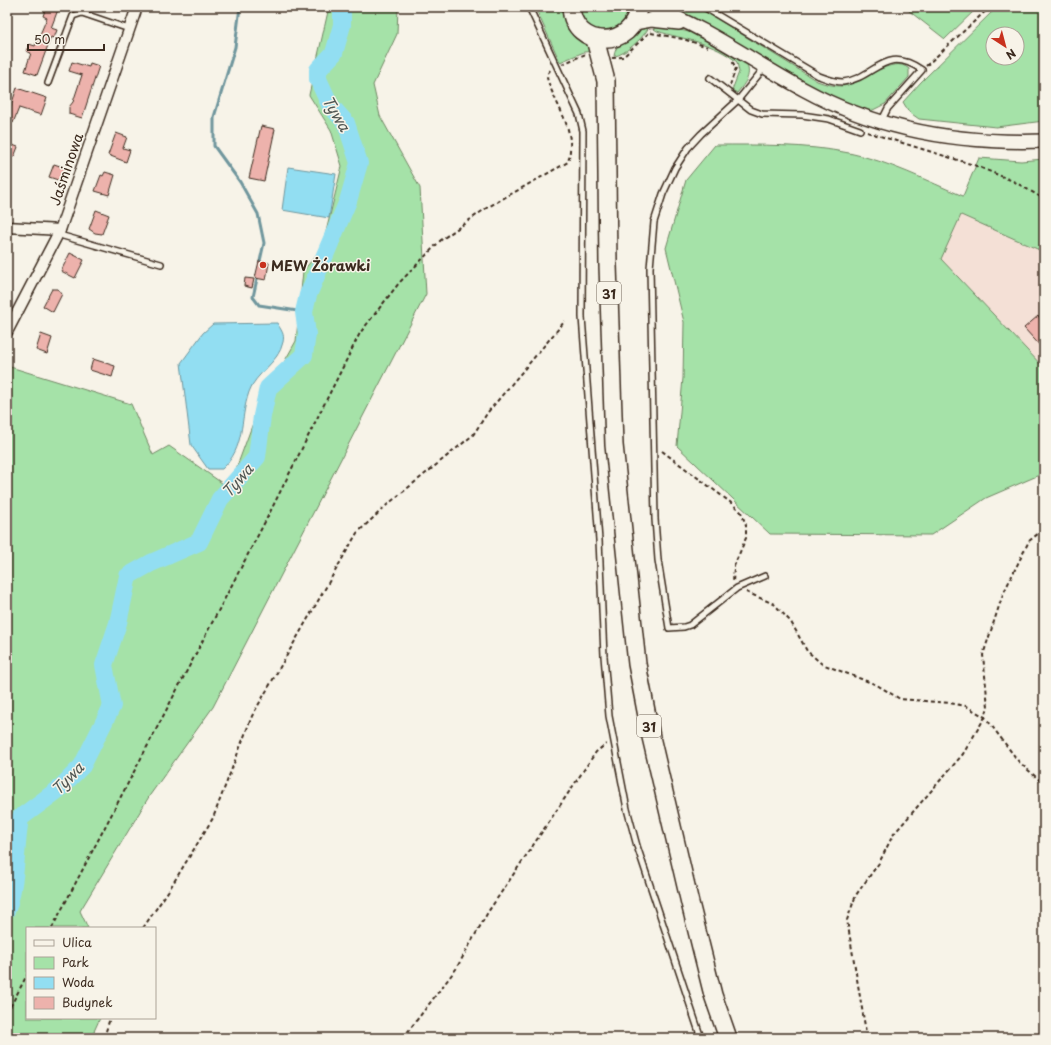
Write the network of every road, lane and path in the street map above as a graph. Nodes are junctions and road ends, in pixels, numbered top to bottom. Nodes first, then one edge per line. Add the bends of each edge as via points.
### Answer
1 (137, 7) edge
2 (530, 7) edge
3 (570, 7) edge
4 (638, 7) edge
5 (650, 7) edge
6 (704, 7) edge
7 (990, 7) edge
8 (685, 23) junction
9 (634, 24) junction
10 (652, 27) junction
11 (129, 29) junction
12 (712, 49) dead end
13 (602, 50) junction
14 (727, 57) dead end
15 (556, 66) junction
16 (766, 67) junction
17 (922, 70) junction
18 (710, 78) dead end
19 (48, 83) dead end
20 (727, 91) junction
21 (738, 100) junction
22 (881, 121) junction
23 (860, 130) joint
24 (1044, 141) edge
25 (1044, 199) edge
26 (7, 227) edge
27 (60, 230) junction
28 (161, 264) dead end
29 (564, 321) dead end
30 (7, 332) edge
31 (654, 446) junction
32 (1044, 529) edge
33 (765, 576) dead end
34 (737, 588) junction
35 (985, 717) junction
36 (614, 742) junction
37 (1044, 784) edge
38 (53, 927) edge
39 (144, 927) edge
40 (26, 977) edge
41 (7, 1013) edge
42 (110, 1019) edge
43 (104, 1038) edge
44 (403, 1038) edge
45 (701, 1038) edge
46 (728, 1038) edge
47 (866, 1038) edge

1 - 11 street, Jaśminowa
2 - 15 lane
3 - 13 main road via 577,26
4 - 9 main road
5 - 8 street
6 - 17 lane via 831,81 852,80 888,61 906,60
7 - 17 path
8 - 10 street
8 - 16 street via 716,36
9 - 10 street
9 - 13 main road via 626,32 605,40
10 - 12 path
10 - 13 path via 622,57
11 - 19 lane via 82,13 73,16
11 - 27 street, Jaśminowa
13 - 15 path
13 - 46 main road, 31 via 606,81 608,265 614,445 638,664 651,738 690,903 713,995
14 - 20 path via 736,68
15 - 36 lane via 579,114 583,131 582,316 599,540 606,694
15 - 38 path via 550,70 547,78 568,127 568,162 488,208 441,240 399,283 360,333 267,518
16 - 21 lane
16 - 22 street via 819,97
17 - 22 lane via 888,108
18 - 20 lane
20 - 21 lane
21 - 23 lane via 751,110 762,114 802,114 829,119
21 - 31 lane via 688,148 663,194 654,222 650,268
22 - 24 street via 931,134 983,141
23 - 25 path via 974,165
26 - 27 street
27 - 28 lane via 64,236
27 - 30 street, Jaśminowa
29 - 39 path via 472,435 357,533 252,716 213,818
31 - 34 path via 741,512 746,525 746,538 734,566 732,582
31 - 34 lane via 656,540 669,628 690,624
32 - 35 path via 1030,541 1003,594 983,655 988,707
33 - 34 lane
34 - 35 path via 774,604 791,622 807,651 822,664 877,685 900,699 966,706
35 - 37 path via 1019,762
35 - 47 path via 963,754 893,836 879,863 856,895 847,920
36 - 44 path via 604,744 596,752 492,906 456,969
36 - 45 lane via 637,846
40 - 41 path
42 - 43 path

